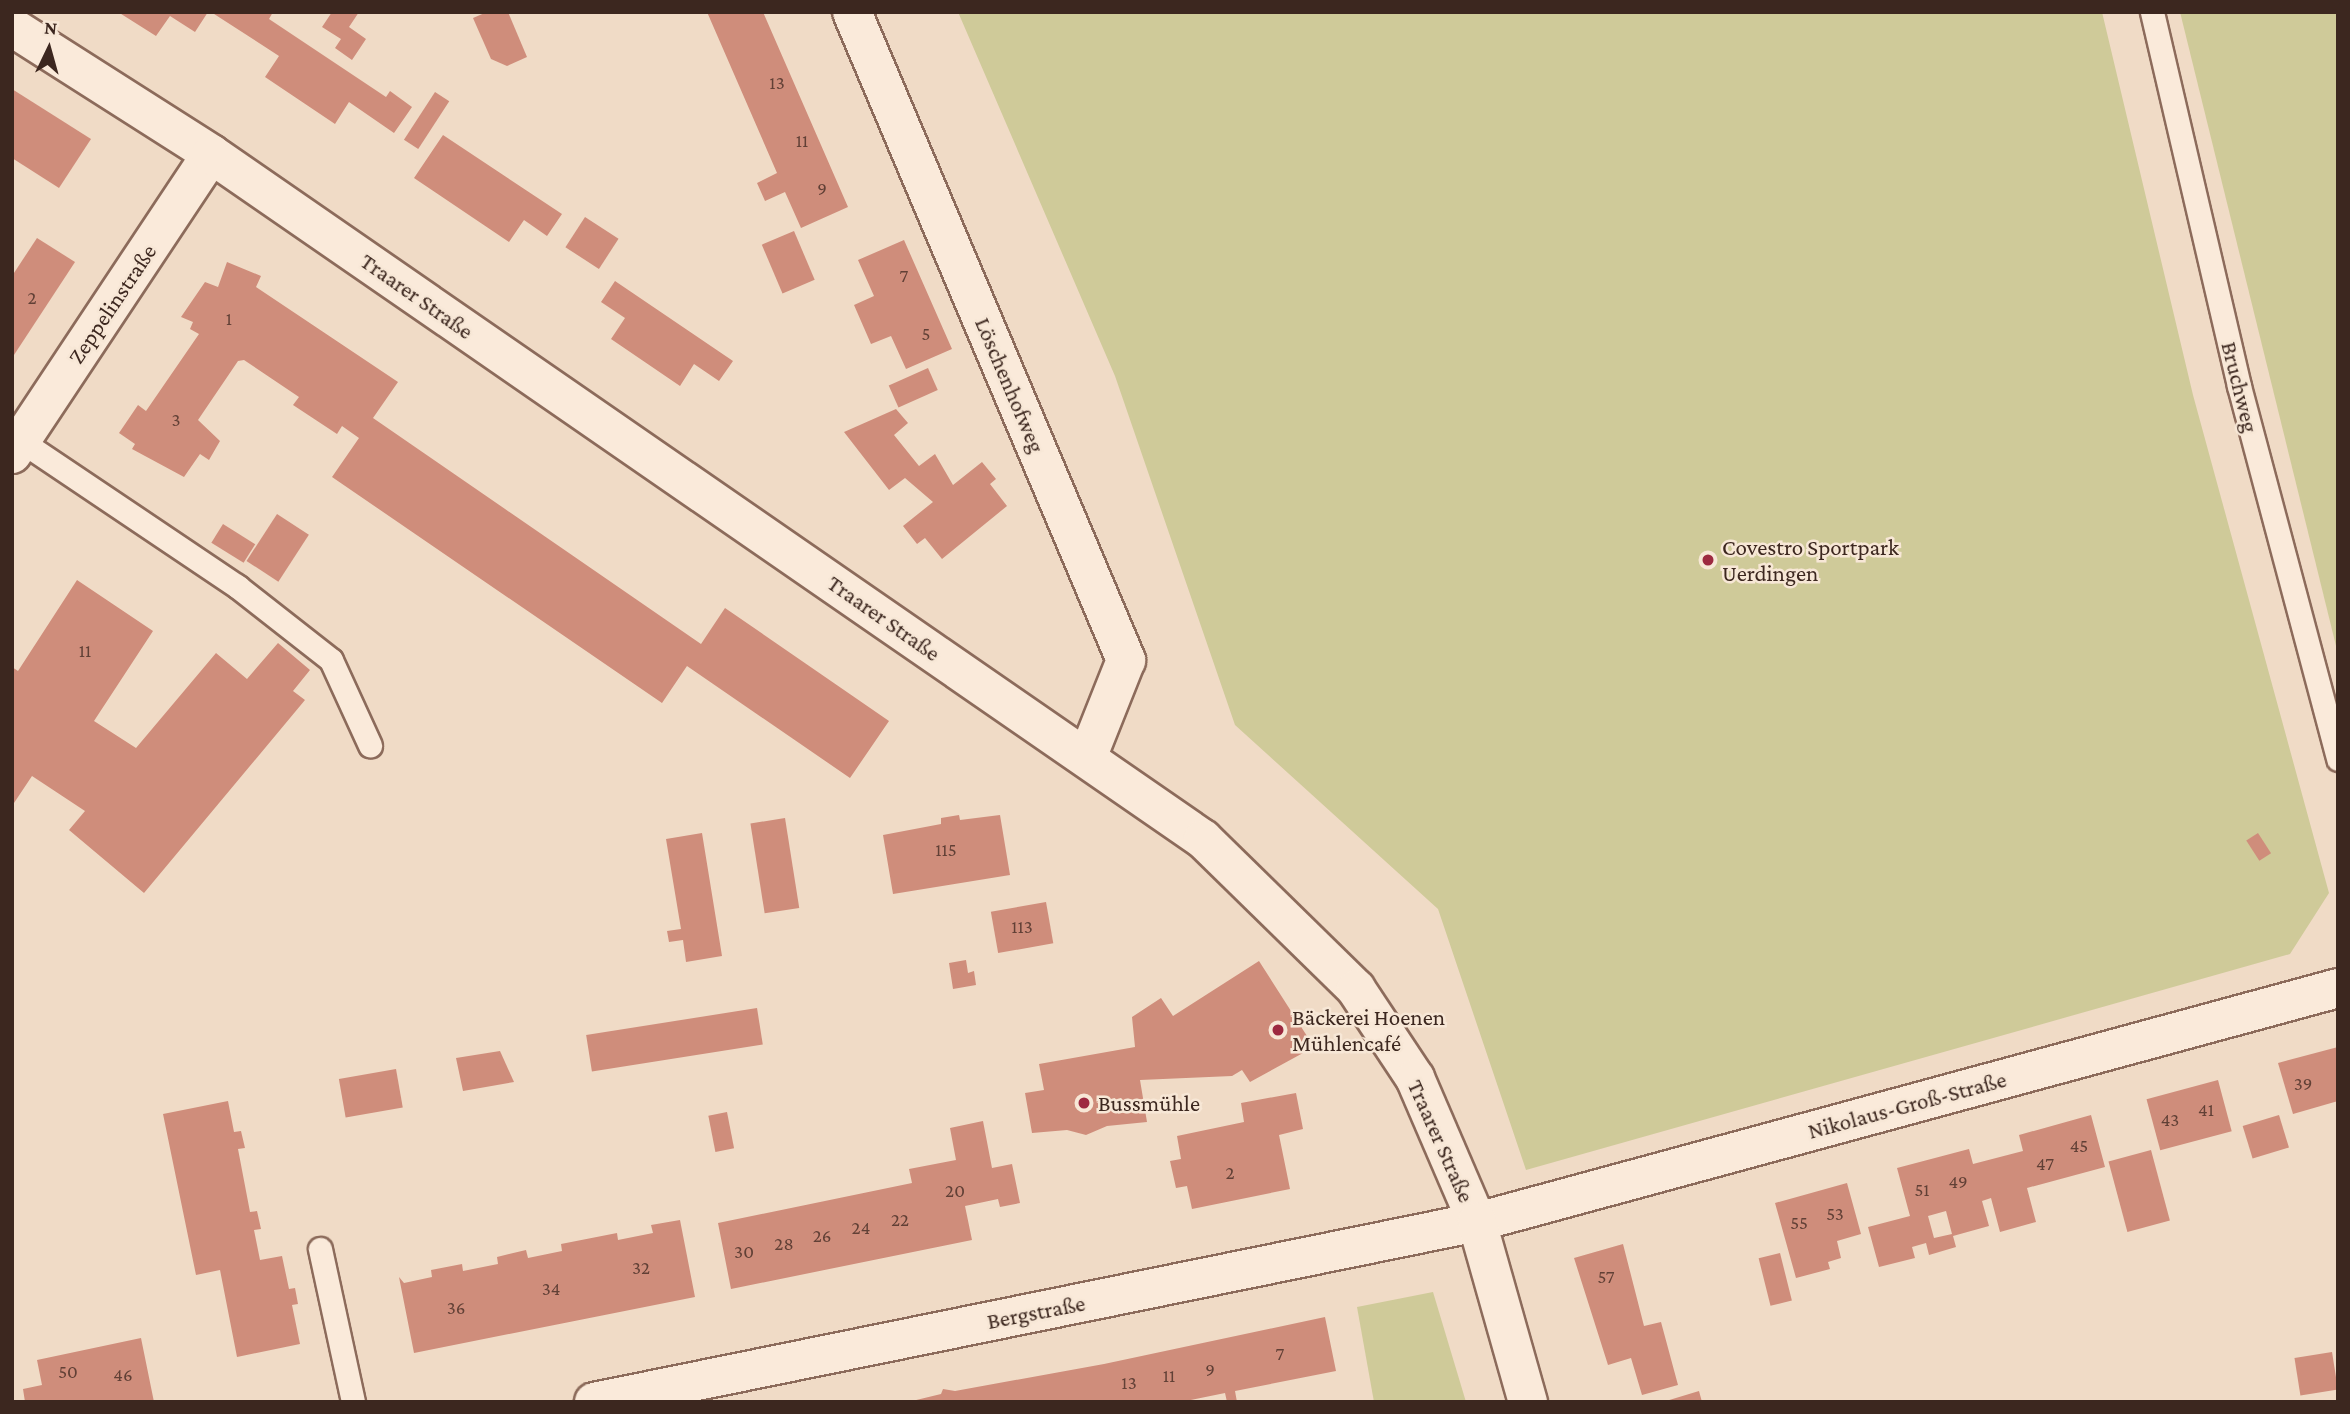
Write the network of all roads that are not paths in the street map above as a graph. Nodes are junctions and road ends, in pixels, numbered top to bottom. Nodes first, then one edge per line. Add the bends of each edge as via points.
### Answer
1 (852, 12) edge
2 (2152, 12) edge
3 (12, 27) edge
4 (211, 155) junction
5 (17, 447) edge
6 (370, 745) dead end
7 (1087, 758) junction
8 (2338, 759) edge
9 (2338, 988) edge
10 (1477, 1222) junction
11 (320, 1249) dead end
12 (353, 1402) edge
13 (594, 1402) edge
14 (1528, 1402) edge

1 - 7 street, Löschenhofweg via 1126,660
2 - 8 lane, Bruchweg via 2239,386
3 - 4 street, Traarer Straße
4 - 5 street, Zeppelinstraße
4 - 7 street, Traarer Straße
5 - 6 lane via 238,587 331,660
7 - 10 street, Traarer Straße via 1203,839 1356,989 1415,1078
9 - 10 street, Nikolaus-Groß-Straße
10 - 13 street, Bergstraße
10 - 14 street, Traarer Straße
11 - 12 lane

